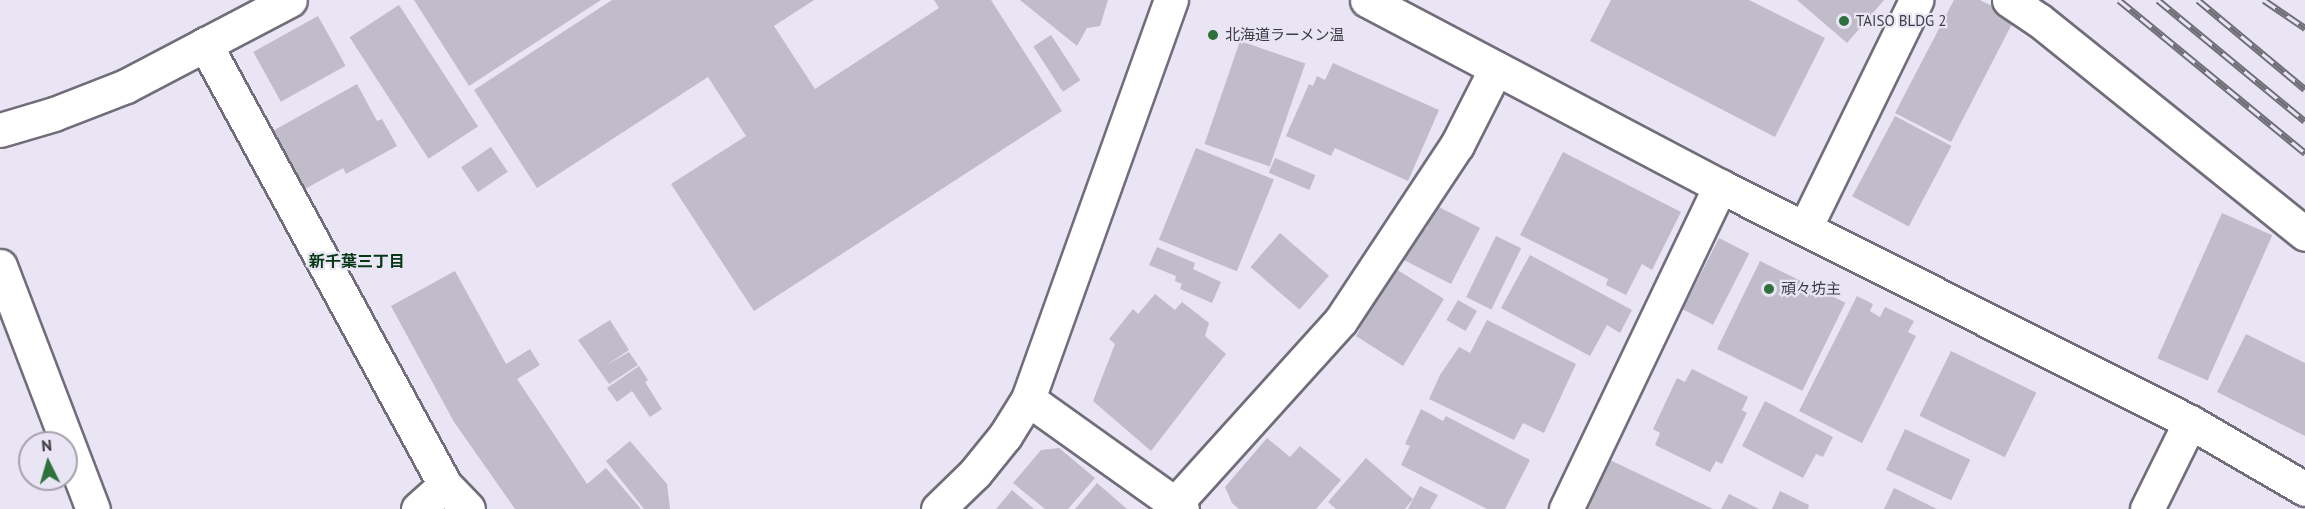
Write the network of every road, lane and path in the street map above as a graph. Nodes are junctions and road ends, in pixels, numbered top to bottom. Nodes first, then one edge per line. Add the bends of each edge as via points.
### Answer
1 (290, 0) edge
2 (1172, 0) edge
3 (1368, 0) edge
4 (1916, 0) edge
5 (2009, 0) edge
6 (205, 44) junction
7 (1496, 68) junction
8 (0, 130) edge
9 (1720, 186) junction
10 (1805, 228) junction
11 (2305, 234) edge
12 (0, 266) edge
13 (1028, 399) junction
14 (2190, 422) junction
15 (445, 485) junction
16 (2305, 489) edge
17 (1178, 507) edge
18 (93, 509) edge
19 (418, 509) edge
20 (468, 509) edge
21 (938, 509) edge
22 (1566, 509) edge
23 (2147, 509) edge

1 - 6 street
2 - 13 street
3 - 7 street
4 - 10 street
5 - 11 street
6 - 8 street via 126,86
6 - 15 street
7 - 9 street
7 - 17 street via 1457,145 1341,320
9 - 10 street
9 - 22 street
10 - 14 street
12 - 18 street
13 - 17 street
13 - 21 street via 975,473
14 - 16 street
14 - 23 street
15 - 19 street
15 - 20 street

